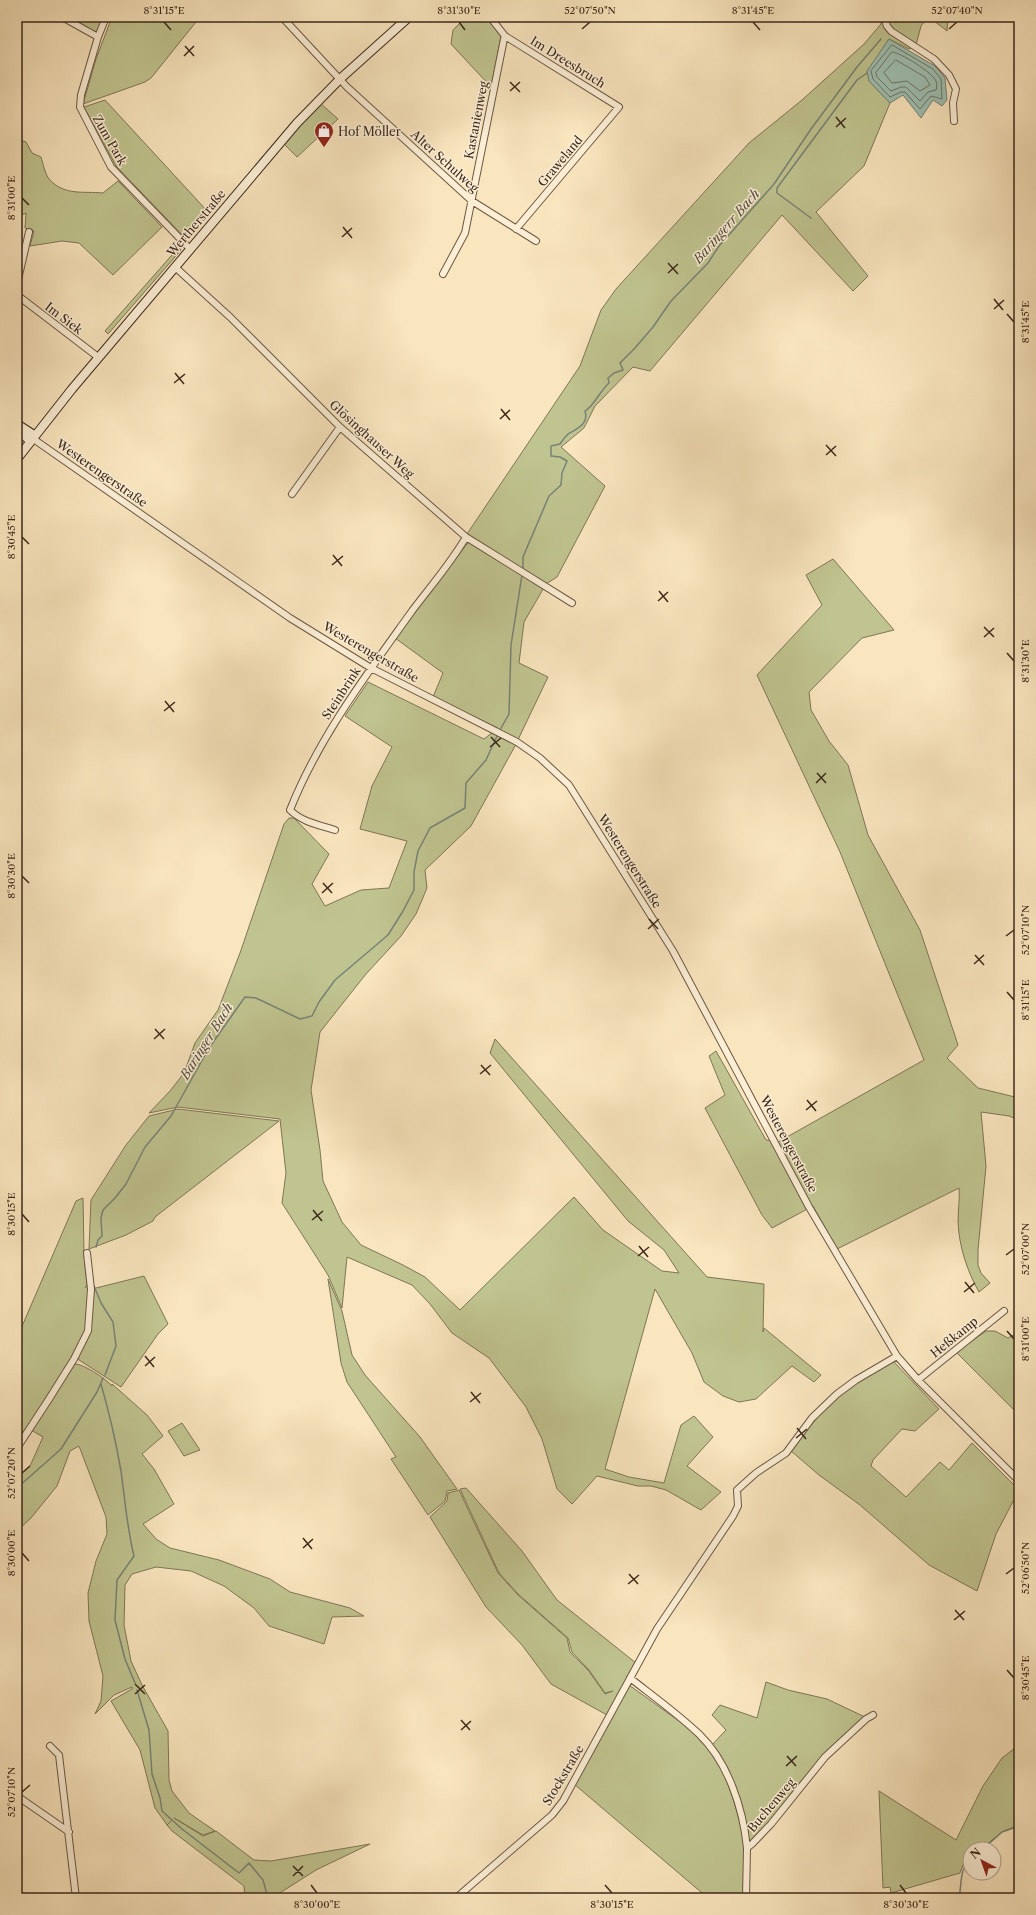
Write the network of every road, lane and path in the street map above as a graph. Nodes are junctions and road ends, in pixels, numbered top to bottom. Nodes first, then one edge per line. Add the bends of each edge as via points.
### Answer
1 (62, 17) edge
2 (106, 17) edge
3 (282, 17) edge
4 (409, 17) edge
5 (490, 17) edge
6 (884, 17) edge
7 (506, 36) junction
8 (98, 37) junction
9 (340, 80) junction
10 (619, 107) joint
11 (954, 121) dead end
12 (472, 201) junction
13 (516, 229) junction
14 (29, 232) dead end
15 (536, 241) dead end
16 (190, 249) junction
17 (175, 267) junction
18 (443, 274) dead end
19 (17, 284) edge
20 (17, 295) edge
21 (98, 358) junction
22 (17, 424) edge
23 (340, 428) junction
24 (17, 430) edge
25 (32, 438) junction
26 (17, 459) edge
27 (292, 494) dead end
28 (466, 537) junction
29 (572, 604) dead end
30 (371, 668) junction
31 (335, 830) dead end
32 (87, 1253) dead end
33 (1004, 1311) dead end
34 (896, 1356) junction
35 (918, 1380) junction
36 (17, 1448) edge
37 (1019, 1482) edge
38 (630, 1678) junction
39 (873, 1715) dead end
40 (50, 1746) dead end
41 (17, 1796) edge
42 (69, 1832) junction
43 (747, 1848) junction
44 (76, 1898) edge
45 (456, 1898) edge
46 (746, 1898) edge

1 - 8 street
2 - 8 street, Zum Park
3 - 9 street, Alter Schulweg
4 - 9 main road, Wertherstraße
5 - 7 street, Im Dreesbruch
6 - 11 street via 891,31 941,65 949,75 956,89 953,103
7 - 10 street, Im Dreesbruch
7 - 12 street, Kastanienweg
8 - 16 street, Zum Park via 81,94 80,107 111,167
9 - 12 street, Alter Schulweg
9 - 16 main road, Wertherstraße via 297,124
10 - 13 street, Graweland
12 - 13 street, Alter Schulweg
12 - 18 street, Kastanienweg via 465,233
13 - 15 street, Alter Schulweg
14 - 19 street
16 - 17 main road, Wertherstraße
17 - 21 main road, Wertherstraße
17 - 23 street, Glösinghauser Weg via 230,317
20 - 21 street, Im Siek
21 - 25 main road, Wertherstraße
22 - 25 main road, Westerengerstraße
23 - 27 street
23 - 28 street, Glösinghauser Weg
24 - 25 main road, Westerengerstraße
25 - 26 main road, Wertherstraße
25 - 30 street, Westerengerstraße via 290,618
28 - 29 street, Glösinghauser Weg
28 - 30 street, Steinbrink
30 - 31 street, Steinbrink via 339,715 298,789 290,810 311,823
30 - 34 street, Westerengerstraße via 517,742 540,758 569,785 673,951 809,1207
32 - 36 street via 91,1289 88,1331 66,1373
33 - 35 street, Heßkamp
34 - 35 street, Westerengerstraße
34 - 38 street, Stockstraße via 837,1394 812,1418 786,1453 756,1473 737,1490 738,1506 733,1516 657,1629
35 - 37 street, Westerengerstraße
38 - 43 street, Buchenweg via 698,1733 716,1754 743,1821
38 - 45 street, Stockstraße via 563,1802 552,1815
39 - 43 street, Buchenweg via 825,1757 771,1824
40 - 42 street via 59,1755
41 - 42 street
42 - 44 street
43 - 46 street, Buchenweg

